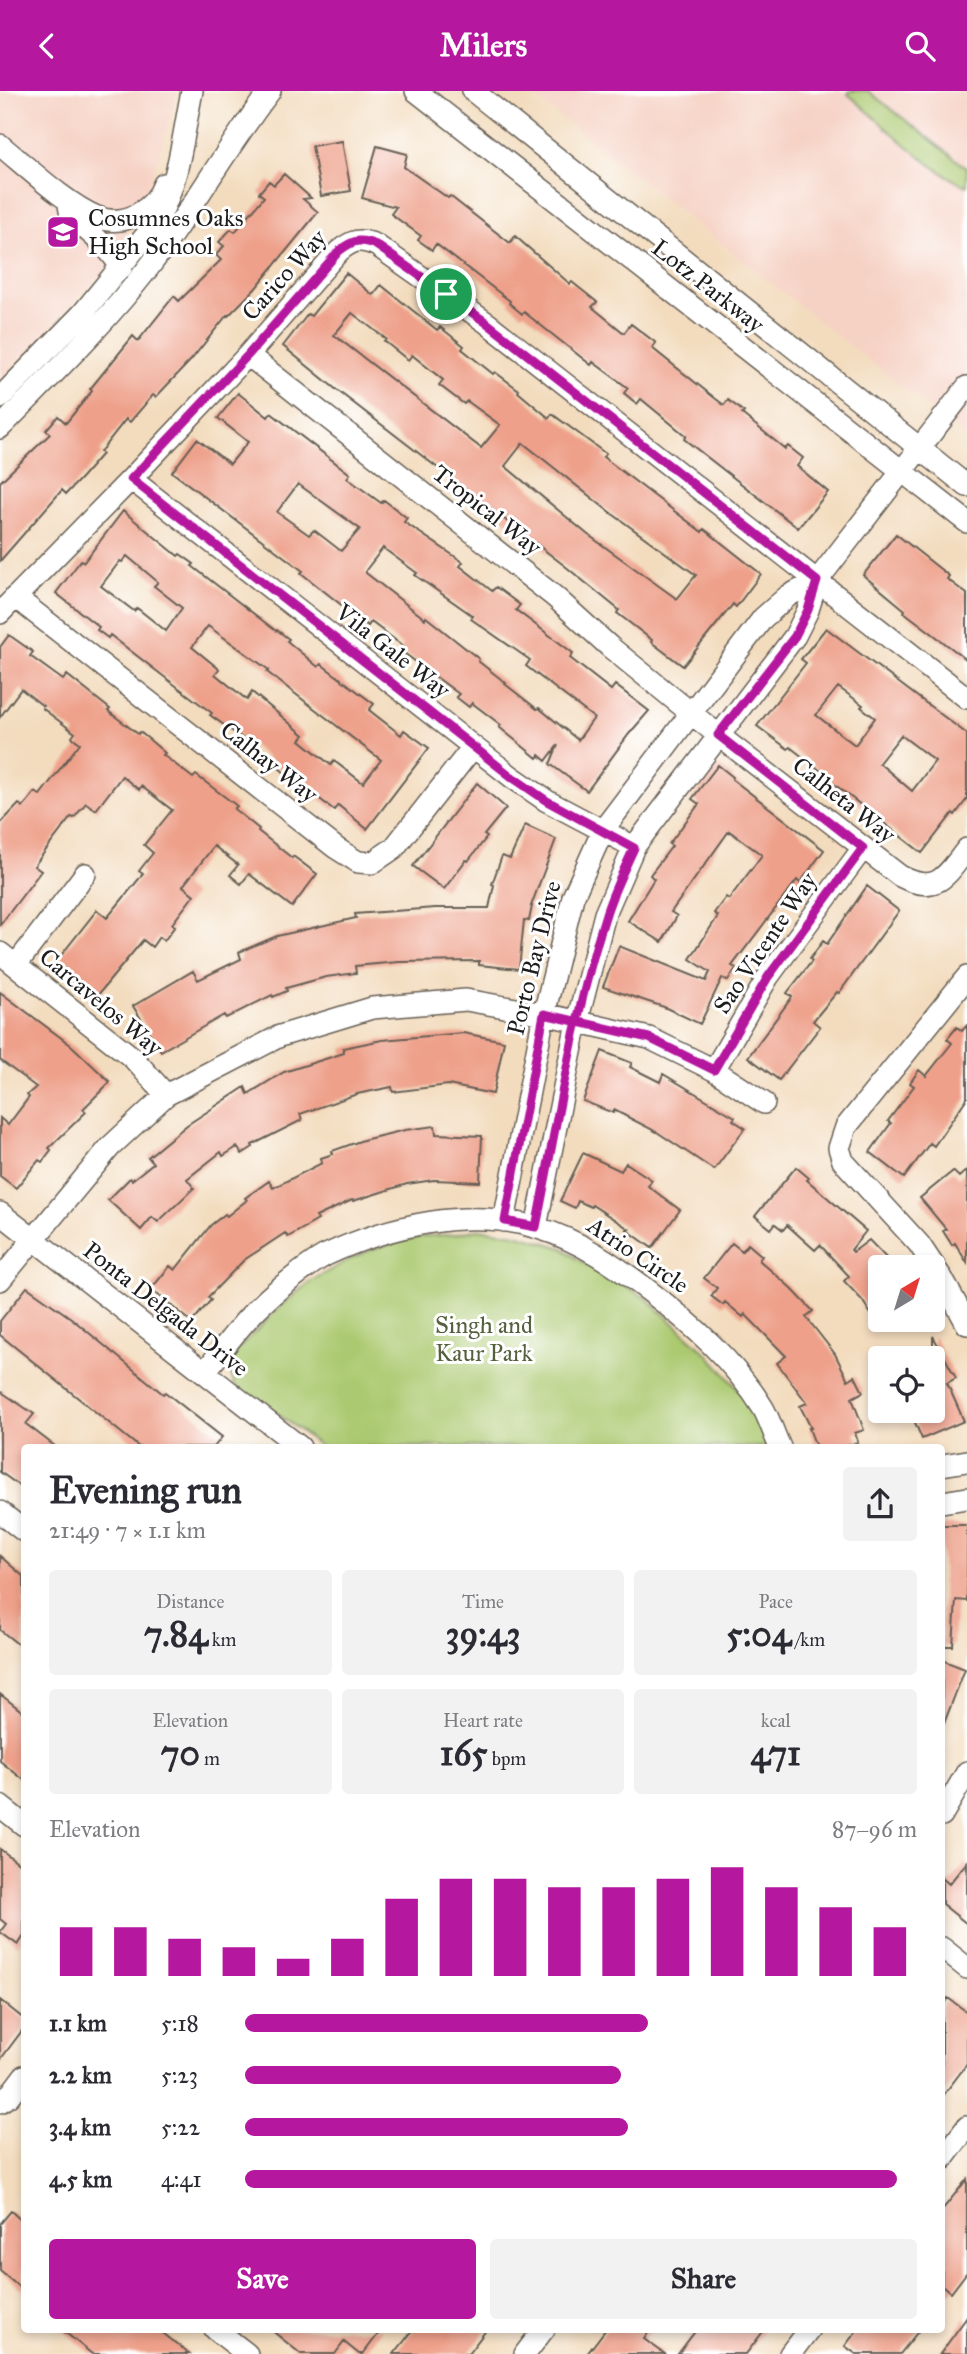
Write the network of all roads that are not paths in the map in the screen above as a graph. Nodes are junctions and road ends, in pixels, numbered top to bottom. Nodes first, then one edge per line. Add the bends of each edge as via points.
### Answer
1 (191, 91) edge
2 (270, 91) edge
3 (416, 91) edge
4 (473, 91) edge
5 (0, 145) edge
6 (69, 199) junction
7 (122, 267) junction
8 (248, 355) junction
9 (967, 387) edge
10 (0, 398) edge
11 (0, 428) edge
12 (919, 449) junction
13 (901, 471) junction
14 (131, 479) junction
15 (967, 486) edge
16 (967, 523) edge
17 (817, 581) junction
18 (15, 597) junction
19 (0, 613) edge
20 (967, 698) edge
21 (690, 712) junction
22 (718, 735) junction
23 (473, 747) junction
24 (603, 830) junction
25 (634, 848) junction
26 (863, 848) junction
27 (967, 849) edge
28 (85, 874) dead end
29 (8, 959) edge
30 (965, 985) edge
31 (544, 1014) junction
32 (577, 1022) junction
33 (714, 1070) junction
34 (166, 1095) junction
35 (764, 1103) dead end
36 (0, 1213) edge
37 (505, 1221) junction
38 (536, 1227) junction
39 (33, 1238) junction
40 (0, 1280) edge
41 (967, 1324) edge
42 (205, 1372) junction
43 (296, 1444) edge
44 (779, 1444) edge
45 (967, 1461) edge
46 (945, 1465) edge
47 (967, 1498) edge
48 (945, 1502) edge
49 (0, 1512) edge
50 (21, 1529) edge
51 (967, 1772) edge
52 (0, 1806) edge
53 (945, 1810) edge
54 (21, 1823) edge
55 (945, 1950) edge
56 (967, 1968) edge
57 (21, 2080) edge
58 (0, 2102) edge
59 (967, 2127) edge
60 (945, 2156) edge
61 (220, 2333) edge
62 (541, 2333) edge
63 (806, 2333) edge
64 (247, 2354) edge
65 (525, 2354) edge
66 (790, 2354) edge

1 - 6 street via 163,187 153,203 130,218 112,221
1 - 7 street via 170,195 156,223
2 - 11 street via 147,269 94,332
3 - 13 street, Lotz Parkway
4 - 12 street, Lotz Parkway
5 - 6 street
6 - 7 street via 71,216
7 - 10 street
8 - 14 street, Carico Way
8 - 17 street, Carico Way via 339,251 352,240 376,245 487,323
8 - 21 street, Tropical Way via 555,597
9 - 12 street, Porto Bay Drive
12 - 13 street, Porto Bay Drive
12 - 15 street, Lotz Parkway
13 - 16 street, Lotz Parkway
13 - 17 street, Porto Bay Drive
14 - 18 street, Carico Way
14 - 23 street, Vila Gale Way
17 - 20 street
17 - 21 street, Porto Bay Drive via 788,596 763,618
17 - 22 street, Porto Bay Drive via 795,636
18 - 19 street, Carico Way
18 - 23 street, Calhay Way via 358,862 372,863 394,848
21 - 22 street, Calheta Way
21 - 24 street, Porto Bay Drive
22 - 25 street, Porto Bay Drive
22 - 26 street, Calheta Way
23 - 24 street, Vila Gale Way via 547,801
24 - 25 street, Vila Gale Way
24 - 31 street, Porto Bay Drive via 573,897
25 - 32 street, Porto Bay Drive via 605,915
26 - 27 street, Calheta Way via 900,876 928,885 940,880
26 - 33 street, Sao Vicente Way via 768,977
28 - 29 street
29 - 34 street, Carcavelos Way via 133,1058
30 - 41 street via 846,1127 839,1149 843,1161 919,1244
31 - 32 street
31 - 34 street via 466,1000 372,1008 280,1036
31 - 37 street, Porto Bay Drive
32 - 33 street via 649,1038
32 - 38 street, Porto Bay Drive
33 - 35 street
34 - 39 street via 110,1147
36 - 39 street, Ponta Delgada Drive
37 - 38 street, Atrio Circle
37 - 42 street, Atrio Circle via 462,1219 392,1229 324,1256 262,1303
38 - 44 street, Atrio Circle via 612,1263 720,1351 764,1409
39 - 40 street
39 - 42 street, Ponta Delgada Drive
42 - 43 street, Ponta Delgada Drive
45 - 46 street
47 - 48 street
49 - 50 street
51 - 53 street
52 - 54 street
55 - 56 street
57 - 58 street
59 - 60 street
61 - 64 street
62 - 65 street
63 - 66 street

